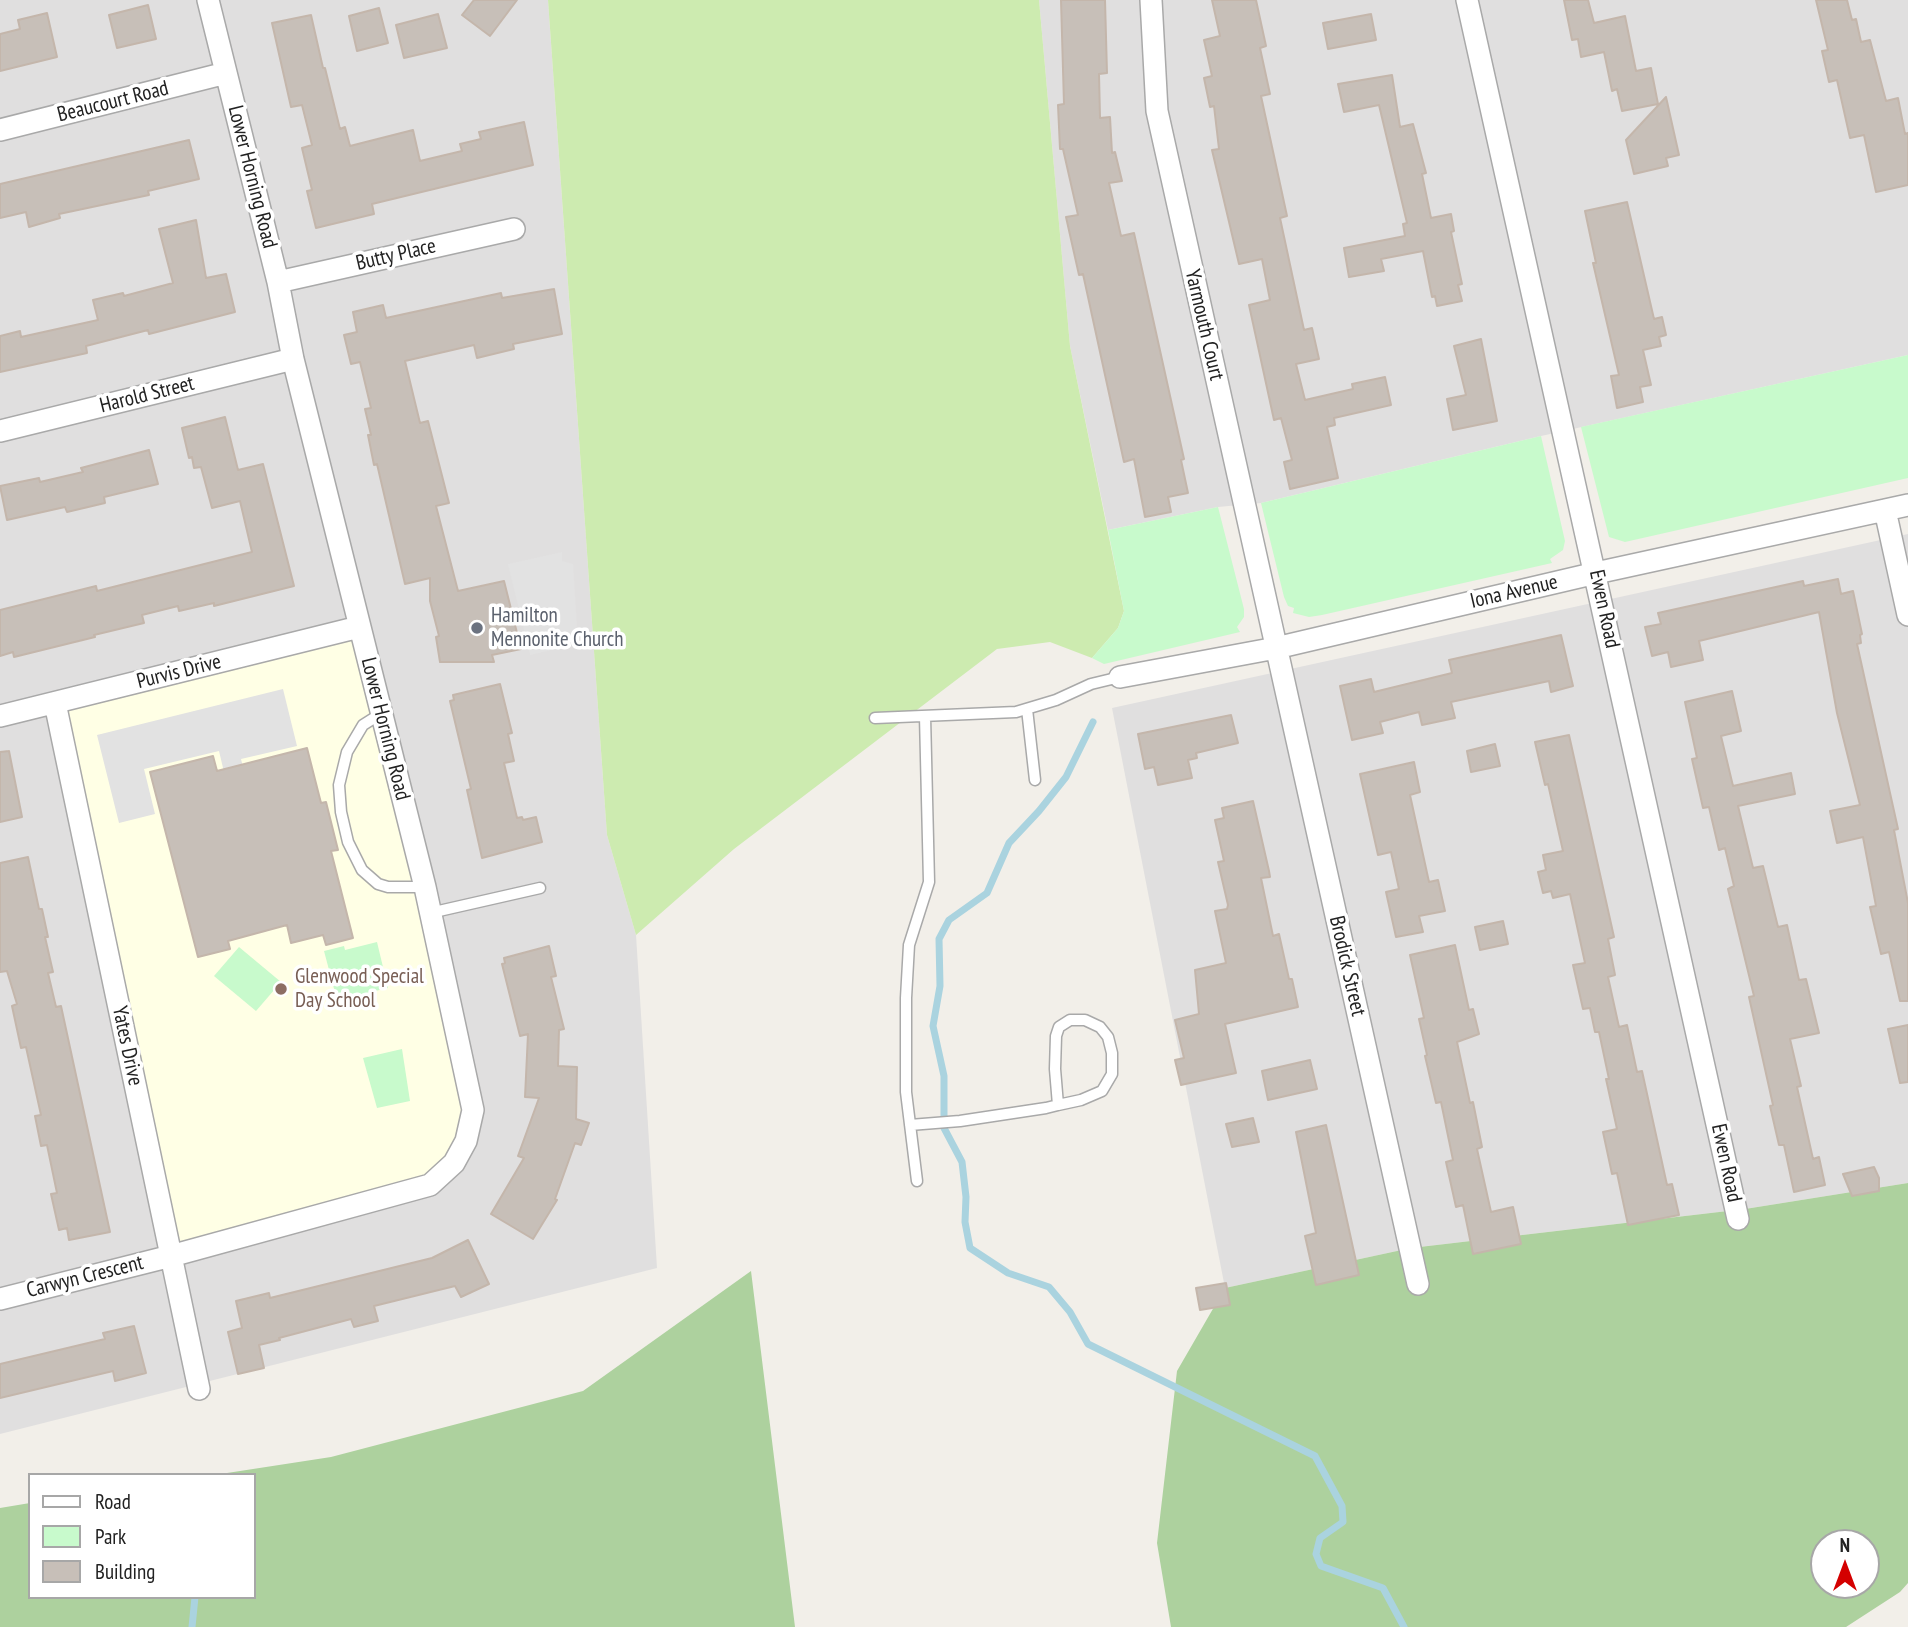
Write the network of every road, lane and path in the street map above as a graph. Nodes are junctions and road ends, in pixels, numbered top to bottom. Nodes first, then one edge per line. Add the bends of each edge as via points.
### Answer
1 (208, 0) edge
2 (1151, 0) edge
3 (1467, 0) edge
4 (226, 73) junction
5 (0, 130) edge
6 (514, 229) dead end
7 (278, 282) junction
8 (293, 359) junction
9 (0, 431) edge
10 (1908, 505) edge
11 (1885, 510) junction
12 (1596, 573) junction
13 (1908, 615) edge
14 (359, 627) junction
15 (1276, 648) junction
16 (1120, 677) joint
17 (55, 703) junction
18 (1027, 709) junction
19 (382, 713) junction
20 (0, 716) edge
21 (925, 716) junction
22 (876, 718) dead end
23 (1035, 779) dead end
24 (425, 887) junction
25 (541, 888) dead end
26 (430, 913) junction
27 (1058, 1105) junction
28 (910, 1125) junction
29 (917, 1181) dead end
30 (1738, 1219) dead end
31 (171, 1256) junction
32 (1418, 1283) dead end
33 (0, 1299) edge
34 (199, 1390) dead end

1 - 4 street, Lower Horning Road
2 - 15 street, Yarmouth Court via 1157,111
3 - 12 street, Ewen Road
4 - 5 street, Beaucourt Road
4 - 7 street, Lower Horning Road
6 - 7 street, Butty Place
7 - 8 street, Lower Horning Road
8 - 9 street, Harold Street
8 - 14 street, Lower Horning Road
10 - 11 street, Iona Avenue
11 - 12 street, Iona Avenue
11 - 13 street
12 - 15 street, Iona Avenue
12 - 30 street, Ewen Road
14 - 17 street, Purvis Drive
14 - 19 street, Lower Horning Road
15 - 16 street, Iona Avenue
15 - 32 street, Brodick Street
16 - 18 lane
17 - 20 street, Purvis Drive
17 - 31 street, Yates Drive
18 - 21 lane
18 - 23 lane
19 - 24 street, Lower Horning Road
19 - 24 lane via 363,725 347,752 339,785 348,842 362,870 378,884
21 - 22 lane
21 - 28 lane via 929,882 909,944 905,1065
24 - 26 street, Lower Horning Road
25 - 26 lane
26 - 31 street, Lower Horning Road via 473,1110 467,1141 454,1163 430,1185
27 - 27 lane via 1101,1091 1112,1074 1108,1037 1085,1020 1070,1020 1059,1027 1056,1036
27 - 28 lane
28 - 29 lane
31 - 33 street, Carwyn Crescent
31 - 34 street, Yates Drive

